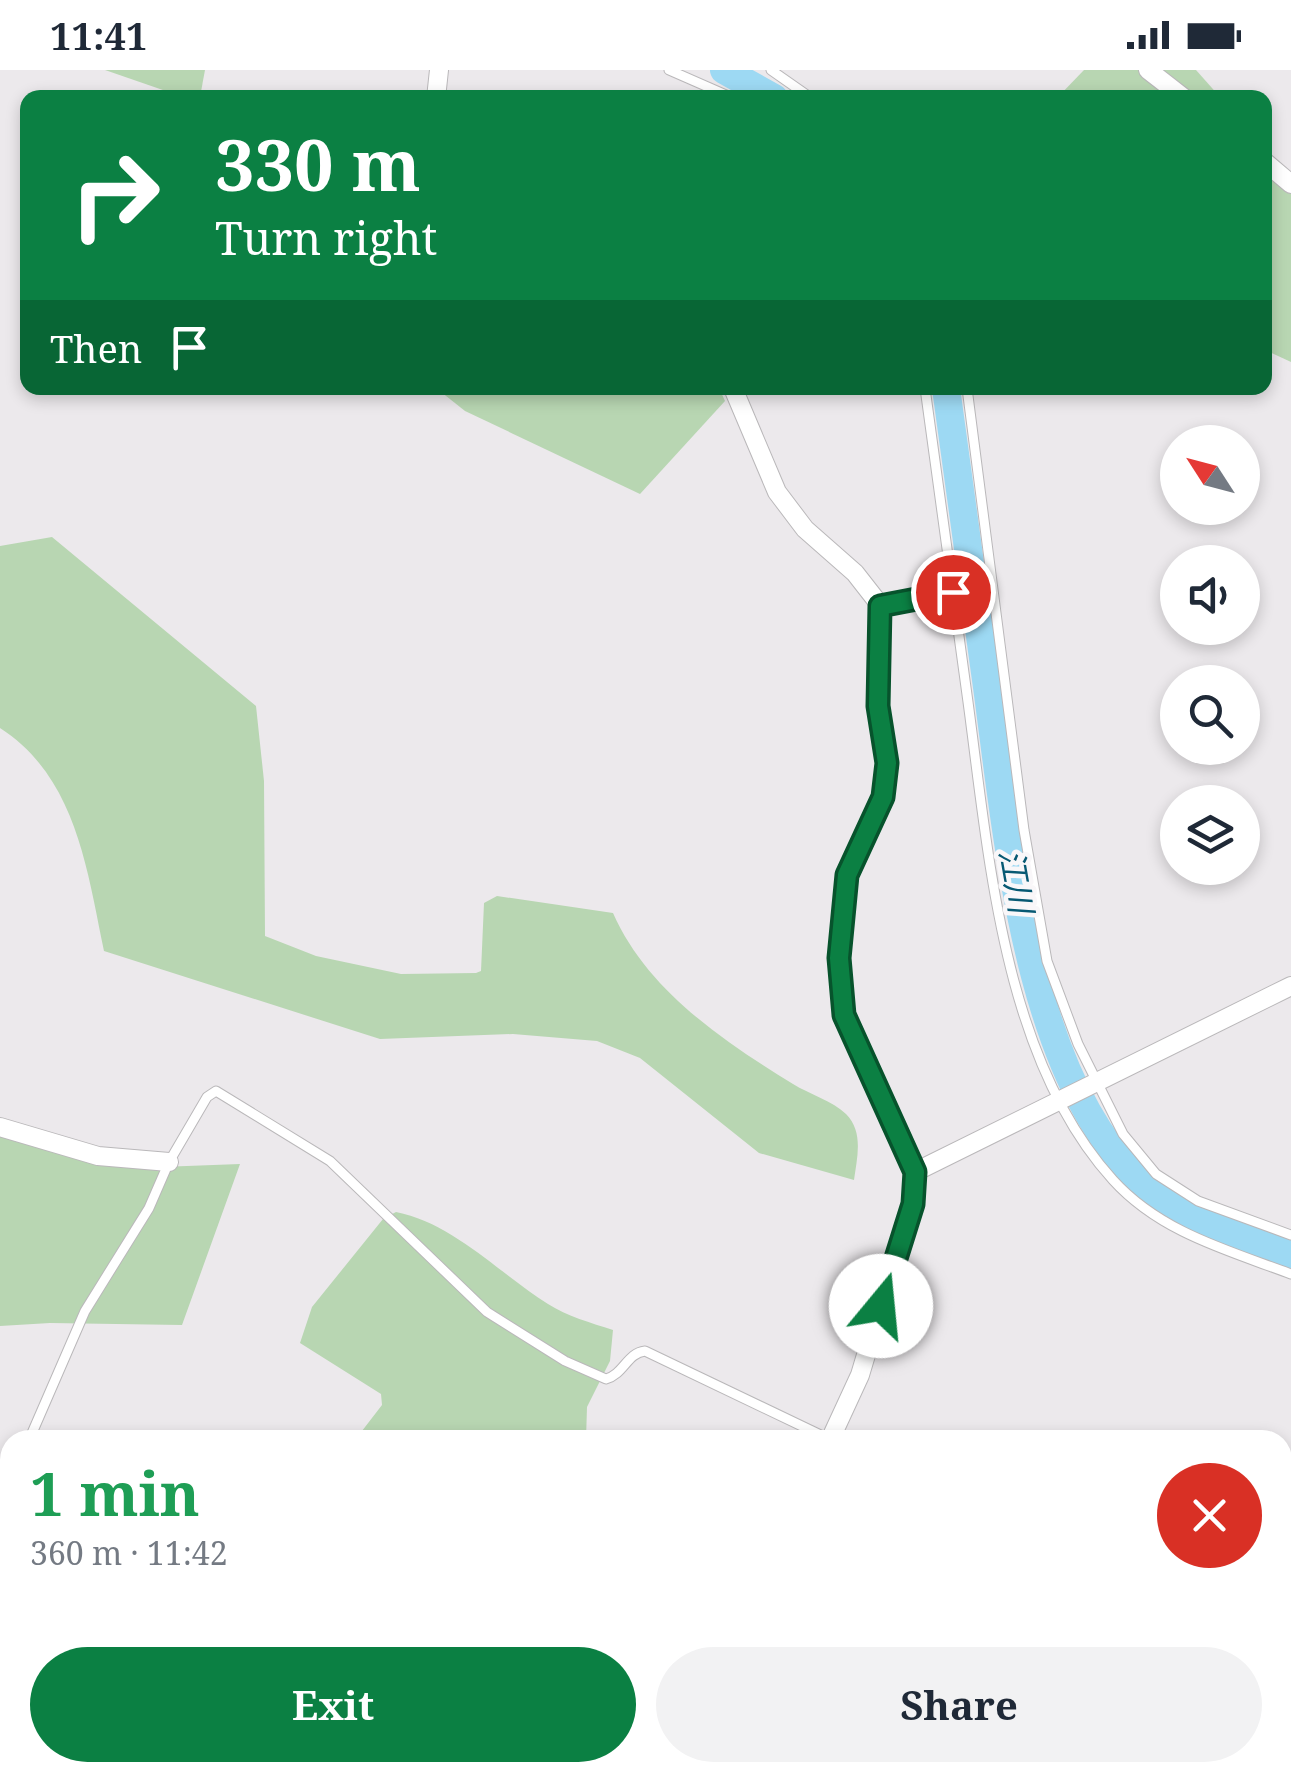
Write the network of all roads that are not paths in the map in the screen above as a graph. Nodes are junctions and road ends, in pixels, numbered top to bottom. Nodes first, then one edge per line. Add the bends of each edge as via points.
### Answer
1 (670, 70) edge
2 (771, 70) edge
3 (1148, 70) edge
4 (715, 90) edge
5 (800, 90) edge
6 (1174, 90) edge
7 (736, 395) edge
8 (926, 395) edge
9 (968, 395) edge
10 (953, 592) junction
11 (880, 606) junction
12 (1291, 986) edge
13 (1093, 1084) junction
14 (1062, 1098) junction
15 (0, 1127) edge
16 (169, 1162) junction
17 (915, 1172) junction
18 (1291, 1235) edge
19 (1291, 1274) edge
20 (33, 1430) edge
21 (809, 1430) edge
22 (835, 1430) edge

1 - 4 lane
2 - 5 lane
3 - 6 street
7 - 11 street via 777,492
8 - 10 lane
9 - 13 lane via 1047,961
10 - 11 lane
10 - 14 lane via 1004,938 1038,1050
11 - 17 street via 878,706 887,763 883,797 847,875 839,958 844,1015
12 - 13 street
13 - 14 street
13 - 18 lane via 1139,1157 1171,1185
14 - 17 street
14 - 19 lane via 1112,1179 1157,1218
15 - 16 street via 98,1156
16 - 20 lane via 149,1208 85,1310
16 - 21 lane via 216,1091 330,1161 487,1312 564,1361 606,1379 645,1350
17 - 22 street via 913,1204 860,1375

